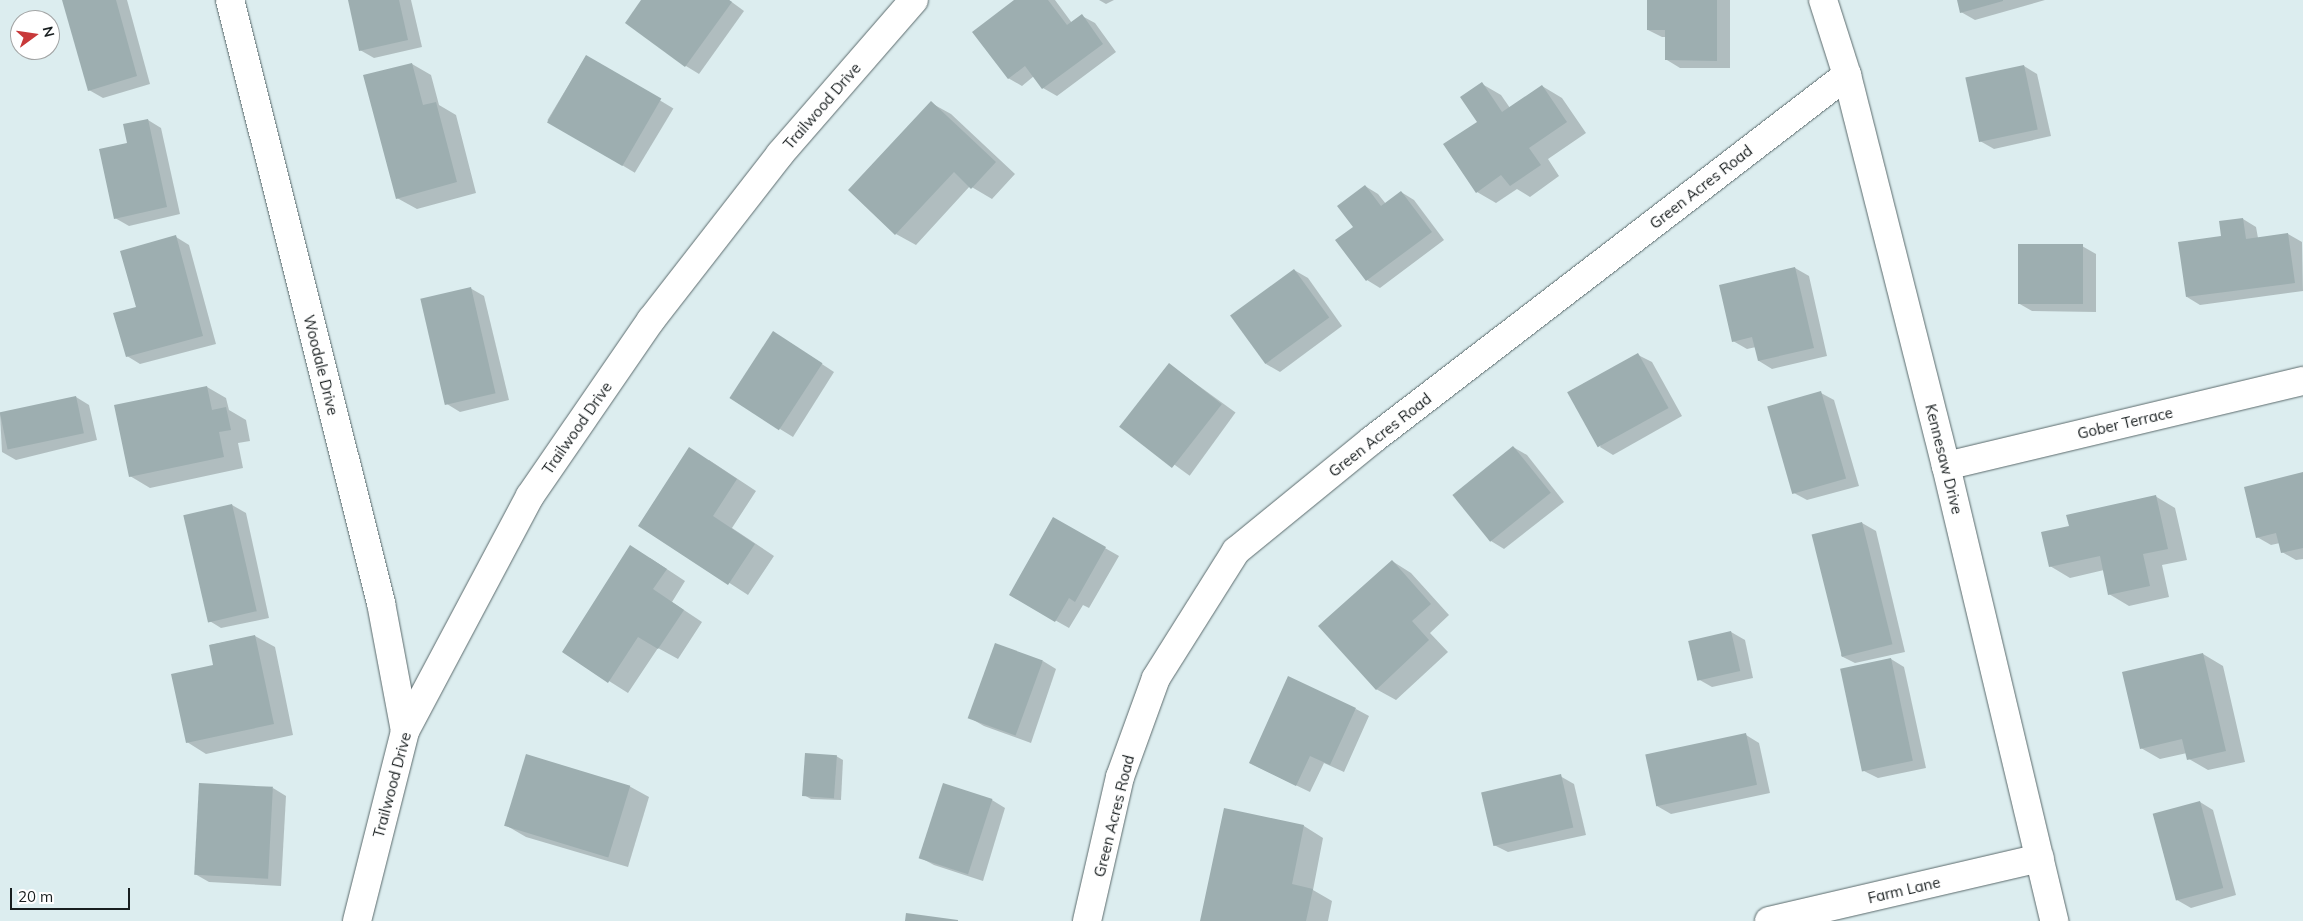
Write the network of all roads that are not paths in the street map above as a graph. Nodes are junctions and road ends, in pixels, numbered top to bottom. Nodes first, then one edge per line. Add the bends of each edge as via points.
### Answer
1 (230, 0) edge
2 (914, 0) edge
3 (1823, 0) edge
4 (1847, 75) junction
5 (2303, 381) edge
6 (1946, 466) junction
7 (405, 731) junction
8 (2040, 858) junction
9 (357, 921) edge
10 (1087, 921) edge
11 (1769, 921) edge
12 (2054, 921) edge

1 - 7 street, Woodale Drive via 381,603
2 - 7 street, Trailwood Drive via 780,154 646,328 530,496
3 - 4 street, Kennesaw Drive
4 - 6 street, Kennesaw Drive
4 - 10 street, Green Acres Road via 1372,440 1236,551 1156,678 1120,777
5 - 6 street, Gober Terrace
6 - 8 street, Kennesaw Drive
7 - 9 street, Trailwood Drive
8 - 11 street, Farm Lane
8 - 12 street, Kennesaw Drive

